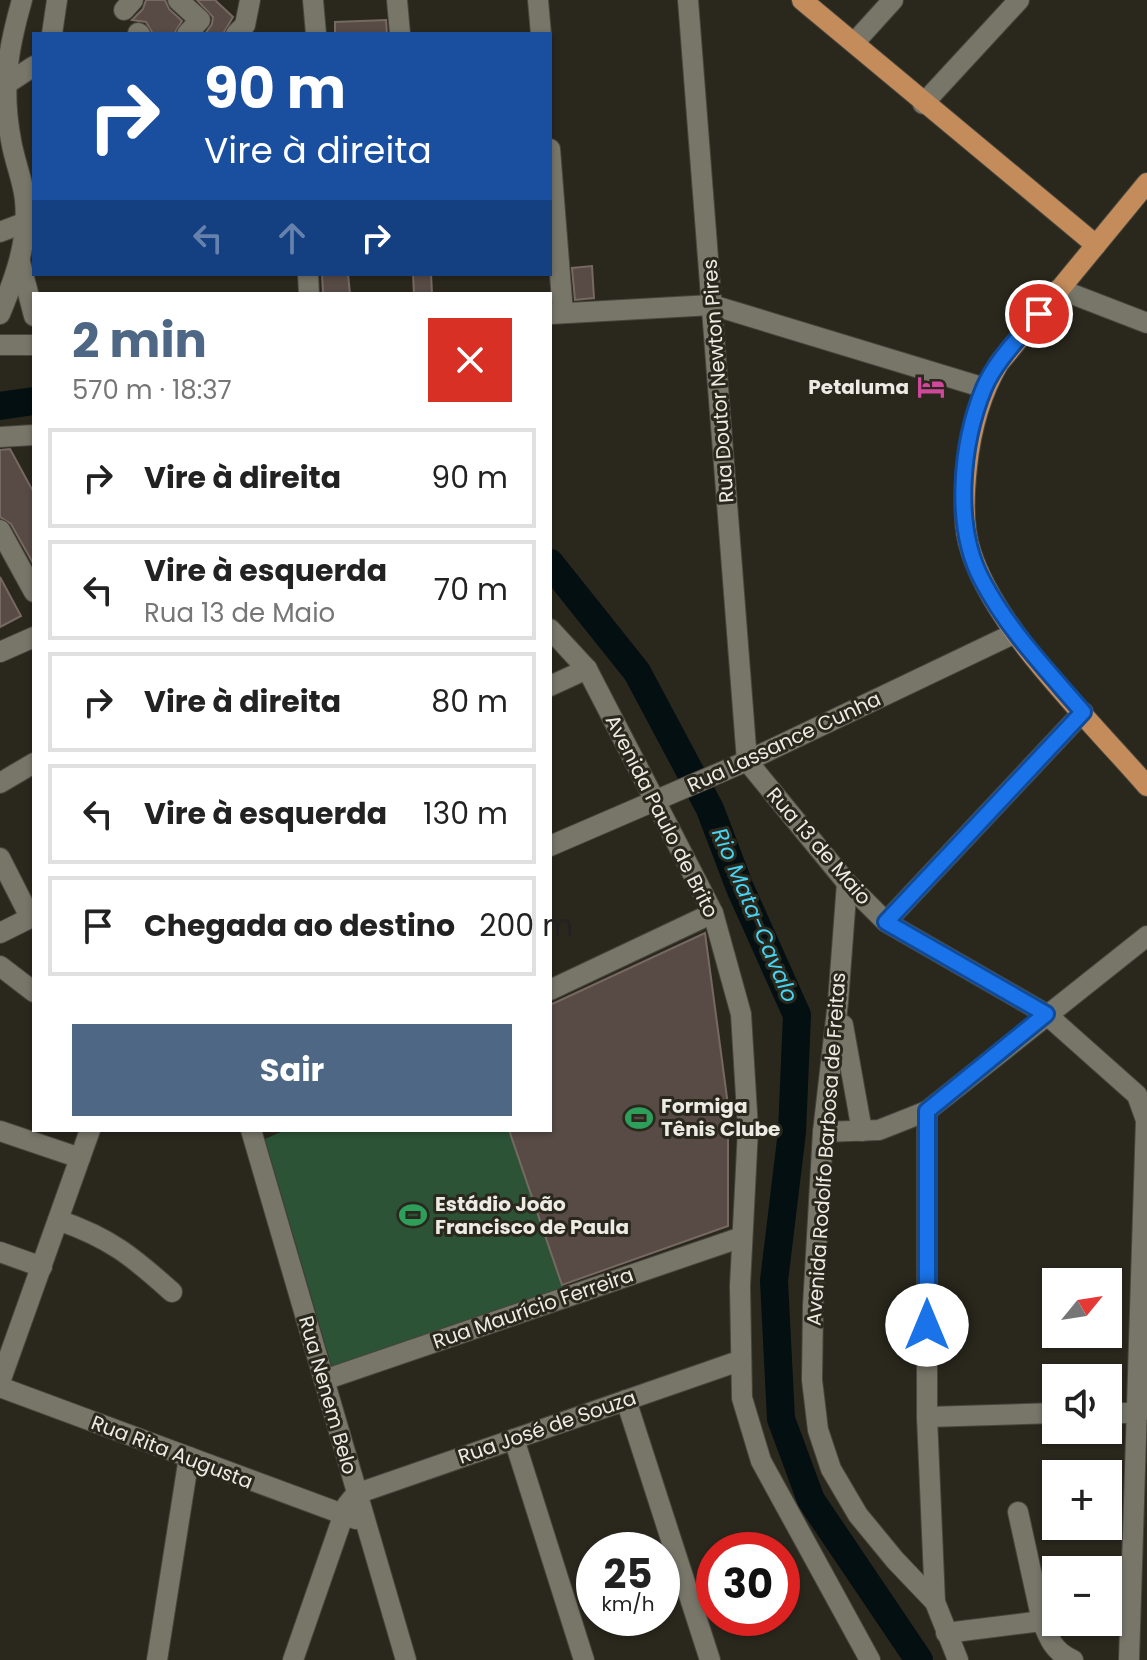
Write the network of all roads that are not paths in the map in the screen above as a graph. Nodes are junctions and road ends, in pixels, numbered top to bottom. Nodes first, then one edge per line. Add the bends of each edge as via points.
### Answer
1 (22, 0) edge
2 (57, 0) edge
3 (250, 0) edge
4 (313, 0) edge
5 (397, 0) edge
6 (538, 0) edge
7 (688, 0) edge
8 (802, 0) edge
9 (893, 0) edge
10 (1019, 0) edge
11 (189, 3) edge
12 (52, 32) edge
13 (189, 32) edge
14 (238, 32) edge
15 (316, 32) edge
16 (400, 32) edge
17 (541, 32) edge
18 (854, 43) junction
19 (32, 67) edge
20 (5, 85) junction
21 (923, 104) junction
22 (18, 175) edge
23 (1147, 183) edge
24 (552, 210) edge
25 (29, 220) edge
26 (0, 232) edge
27 (1096, 245) junction
28 (20, 262) junction
29 (1059, 289) junction
30 (712, 305) junction
31 (32, 308) edge
32 (556, 313) edge
33 (0, 314) edge
34 (1147, 323) edge
35 (0, 345) edge
36 (32, 345) edge
37 (985, 388) junction
38 (32, 435) edge
39 (0, 437) edge
40 (0, 530) edge
41 (32, 588) edge
42 (552, 631) edge
43 (1015, 633) junction
44 (32, 638) edge
45 (0, 652) edge
46 (587, 669) junction
47 (552, 685) edge
48 (1083, 712) junction
49 (32, 764) edge
50 (738, 765) junction
51 (1145, 780) edge
52 (0, 783) edge
53 (656, 799) junction
54 (552, 845) edge
55 (0, 858) edge
56 (847, 883) junction
57 (713, 913) junction
58 (32, 917) edge
59 (886, 922) junction
60 (0, 933) edge
61 (1147, 936) edge
62 (0, 966) edge
63 (552, 989) edge
64 (32, 990) edge
65 (838, 1002) junction
66 (1046, 1014) junction
67 (927, 1111) junction
68 (0, 1131) edge
69 (862, 1131) junction
70 (89, 1132) edge
71 (254, 1132) edge
72 (823, 1132) junction
73 (80, 1158) junction
74 (1146, 1178) edge
75 (58, 1220) junction
76 (742, 1237) junction
77 (0, 1252) edge
78 (42, 1267) junction
79 (172, 1292) dead end
80 (739, 1361) junction
81 (324, 1380) junction
82 (0, 1384) edge
83 (626, 1400) junction
84 (1141, 1405) edge
85 (1042, 1413) edge
86 (927, 1417) junction
87 (514, 1439) junction
88 (189, 1457) junction
89 (356, 1494) junction
90 (1018, 1512) dead end
91 (353, 1518) junction
92 (935, 1602) junction
93 (1042, 1621) joint
94 (946, 1633) junction
95 (1048, 1636) edge
96 (157, 1660) edge
97 (293, 1660) edge
98 (406, 1660) edge
99 (584, 1660) edge
100 (710, 1660) edge
101 (870, 1660) edge
102 (958, 1660) edge
103 (1073, 1660) edge
104 (1129, 1660) edge

1 - 20 street via 8,48
2 - 12 street
3 - 14 street via 245,25
4 - 15 street
5 - 16 street
6 - 17 street
7 - 30 street, Rua Doutor Newton Pires
8 - 18 main road
9 - 18 street
10 - 21 street
11 - 13 street via 200,20
18 - 21 main road
19 - 20 street
20 - 22 street
21 - 27 main road
22 - 25 street
23 - 27 main road
24 - 32 street
25 - 26 street
25 - 28 street
27 - 29 main road
28 - 31 street
28 - 33 street
29 - 34 street
29 - 37 main road
30 - 32 street
30 - 37 street
30 - 50 street, Rua Doutor Newton Pires
35 - 36 street
37 - 43 main road via 970,438 964,500 970,549 981,579
38 - 39 street
40 - 41 street
42 - 46 street, Avenida Paulo de Brito
43 - 48 main road
43 - 50 street, Rua Lassance Cunha
44 - 45 street
46 - 47 street
46 - 53 street, Avenida Paulo de Brito
48 - 51 main road
48 - 59 street
49 - 52 street
50 - 53 street, Rua Lassance Cunha
50 - 56 street, Rua 13 de Maio
53 - 54 street, Rua Lassance Cunha
53 - 57 street, Avenida Paulo de Brito
55 - 58 street
56 - 59 street, Rua 13 de Maio
56 - 65 street, Avenida Rodolfo Barbosa de Freitas
57 - 63 street
57 - 76 street, Avenida Paulo de Brito via 741,1014 748,1129
58 - 60 street
59 - 66 street, Rua 13 de Maio
61 - 66 street
62 - 64 street
65 - 69 street
65 - 72 street, Avenida Rodolfo Barbosa de Freitas
66 - 67 street
66 - 74 street, Rua 13 de Maio via 1137,1095 1146,1120
67 - 69 street via 897,1125
67 - 86 street
68 - 73 street
69 - 72 street
70 - 73 street
71 - 81 street, Rua Nenem Belo
72 - 92 street, Avenida Rodolfo Barbosa de Freitas via 813,1306 818,1430 831,1469 858,1515
73 - 75 street
74 - 84 street, Rua 13 de Maio
75 - 78 street
75 - 79 street via 108,1240
76 - 80 street, Avenida Paulo de Brito
76 - 81 street, Rua Maurício Ferreira
77 - 78 street
78 - 82 street
80 - 83 street, Rua José de Souza
80 - 101 street, Avenida Paulo de Brito via 742,1398 761,1461
81 - 89 street, Rua Nenem Belo
82 - 88 street, Rua Rita Augusta
83 - 87 street, Rua José de Souza
83 - 100 street
84 - 104 street, Rua 13 de Maio
85 - 86 street
86 - 92 street
87 - 89 street, Rua José de Souza
87 - 99 street
88 - 91 street, Rua Rita Augusta
88 - 96 street
89 - 91 street via 347,1505
90 - 93 street
91 - 97 street
91 - 98 street
92 - 94 street, Avenida Rodolfo Barbosa de Freitas
93 - 94 street
94 - 102 street, Avenida Rodolfo Barbosa de Freitas
95 - 103 street via 1062,1655

